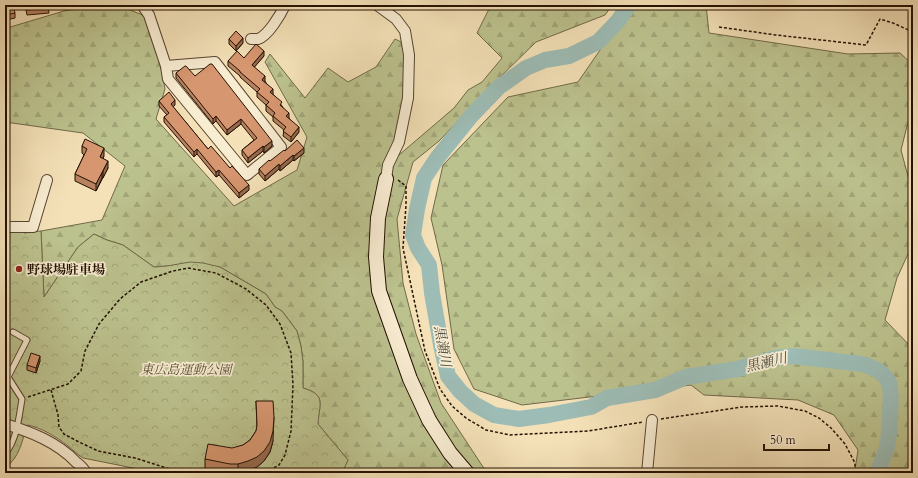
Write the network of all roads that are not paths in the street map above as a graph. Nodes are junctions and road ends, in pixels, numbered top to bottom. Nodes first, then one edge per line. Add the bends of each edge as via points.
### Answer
1 (142, 5) edge
2 (285, 5) edge
3 (377, 5) edge
4 (251, 39) dead end
5 (166, 66) junction
6 (386, 179) joint
7 (47, 180) dead end
8 (5, 228) edge
9 (13, 332) dead end
10 (6, 379) edge
11 (652, 420) road end
12 (5, 424) edge
13 (17, 427) junction
14 (5, 454) edge
15 (86, 473) edge
16 (467, 473) edge
17 (647, 473) edge

1 - 5 street via 149,15
2 - 4 street via 282,14 264,35 258,39
3 - 6 street via 396,19 405,31 409,54 408,98 401,135 388,165
5 - 5 street via 168,79 247,175 281,147 215,62
6 - 16 street via 378,218 376,257 379,291 410,379 429,420 450,453
7 - 8 street via 33,226 29,230
9 - 10 lane via 27,340
10 - 13 lane via 22,399
11 - 17 street
12 - 13 street
13 - 14 lane
13 - 15 street via 40,436 69,454

